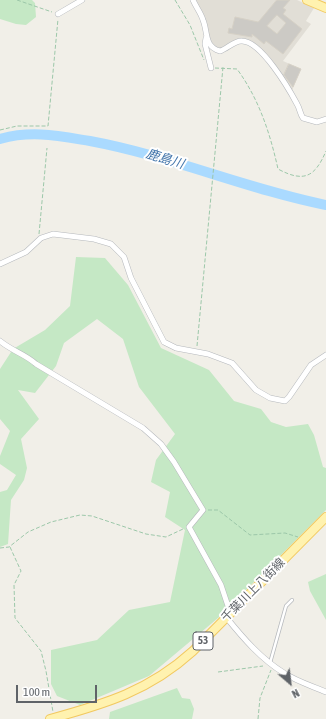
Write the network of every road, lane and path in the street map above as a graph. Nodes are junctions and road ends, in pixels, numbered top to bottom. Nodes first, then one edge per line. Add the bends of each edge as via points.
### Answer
1 (17, 0) edge
2 (82, 0) edge
3 (176, 0) edge
4 (193, 0) edge
5 (307, 0) edge
6 (326, 8) edge
7 (58, 14) junction
8 (206, 37) junction
9 (223, 67) junction
10 (211, 68) junction
11 (326, 119) edge
12 (0, 130) edge
13 (47, 148) dead end
14 (326, 151) edge
15 (41, 238) junction
16 (0, 264) edge
17 (0, 341) edge
18 (197, 353) junction
19 (326, 355) edge
20 (203, 510) junction
21 (326, 518) edge
22 (189, 526) junction
23 (303, 540) junction
24 (9, 547) junction
25 (0, 548) edge
26 (292, 600) dead end
27 (228, 614) junction
28 (270, 664) junction
29 (218, 672) dead end
30 (326, 692) edge
31 (52, 718) edge
32 (258, 719) edge

1 - 7 path
2 - 7 street
3 - 10 path via 190,25 202,58
4 - 8 street via 204,20
5 - 6 main road
7 - 12 path via 48,126 17,126
8 - 10 street via 205,44
8 - 11 street via 216,50 225,49 240,40 245,40 259,49 283,81 303,118 317,122
9 - 10 path
9 - 14 path via 238,70 252,92 272,140 278,169 289,175 302,176 314,172 320,166
9 - 18 path
13 - 15 path via 38,232
15 - 16 street via 26,252
15 - 18 street via 53,234 94,239 111,244 124,257 131,278 164,342
17 - 20 street via 143,428 161,444
18 - 19 street via 220,357 232,363 256,390 270,398 285,400 293,393 304,372
20 - 22 street
20 - 23 path via 218,510 250,534 285,533
21 - 23 main road, 千葉川上八街線 / 53
22 - 24 path via 166,537 146,534 92,516 80,515 51,522 28,532
22 - 27 street via 221,586
23 - 27 main road, 千葉川上八街線 / 53
24 - 25 path
24 - 31 path via 21,571 14,585 15,618 41,651
26 - 28 lane via 286,606
27 - 28 street via 242,636
27 - 31 main road, 千葉川上八街線 / 53 via 183,660 152,682 107,703
28 - 29 path
28 - 30 street via 285,674
28 - 32 path via 271,669 260,698

